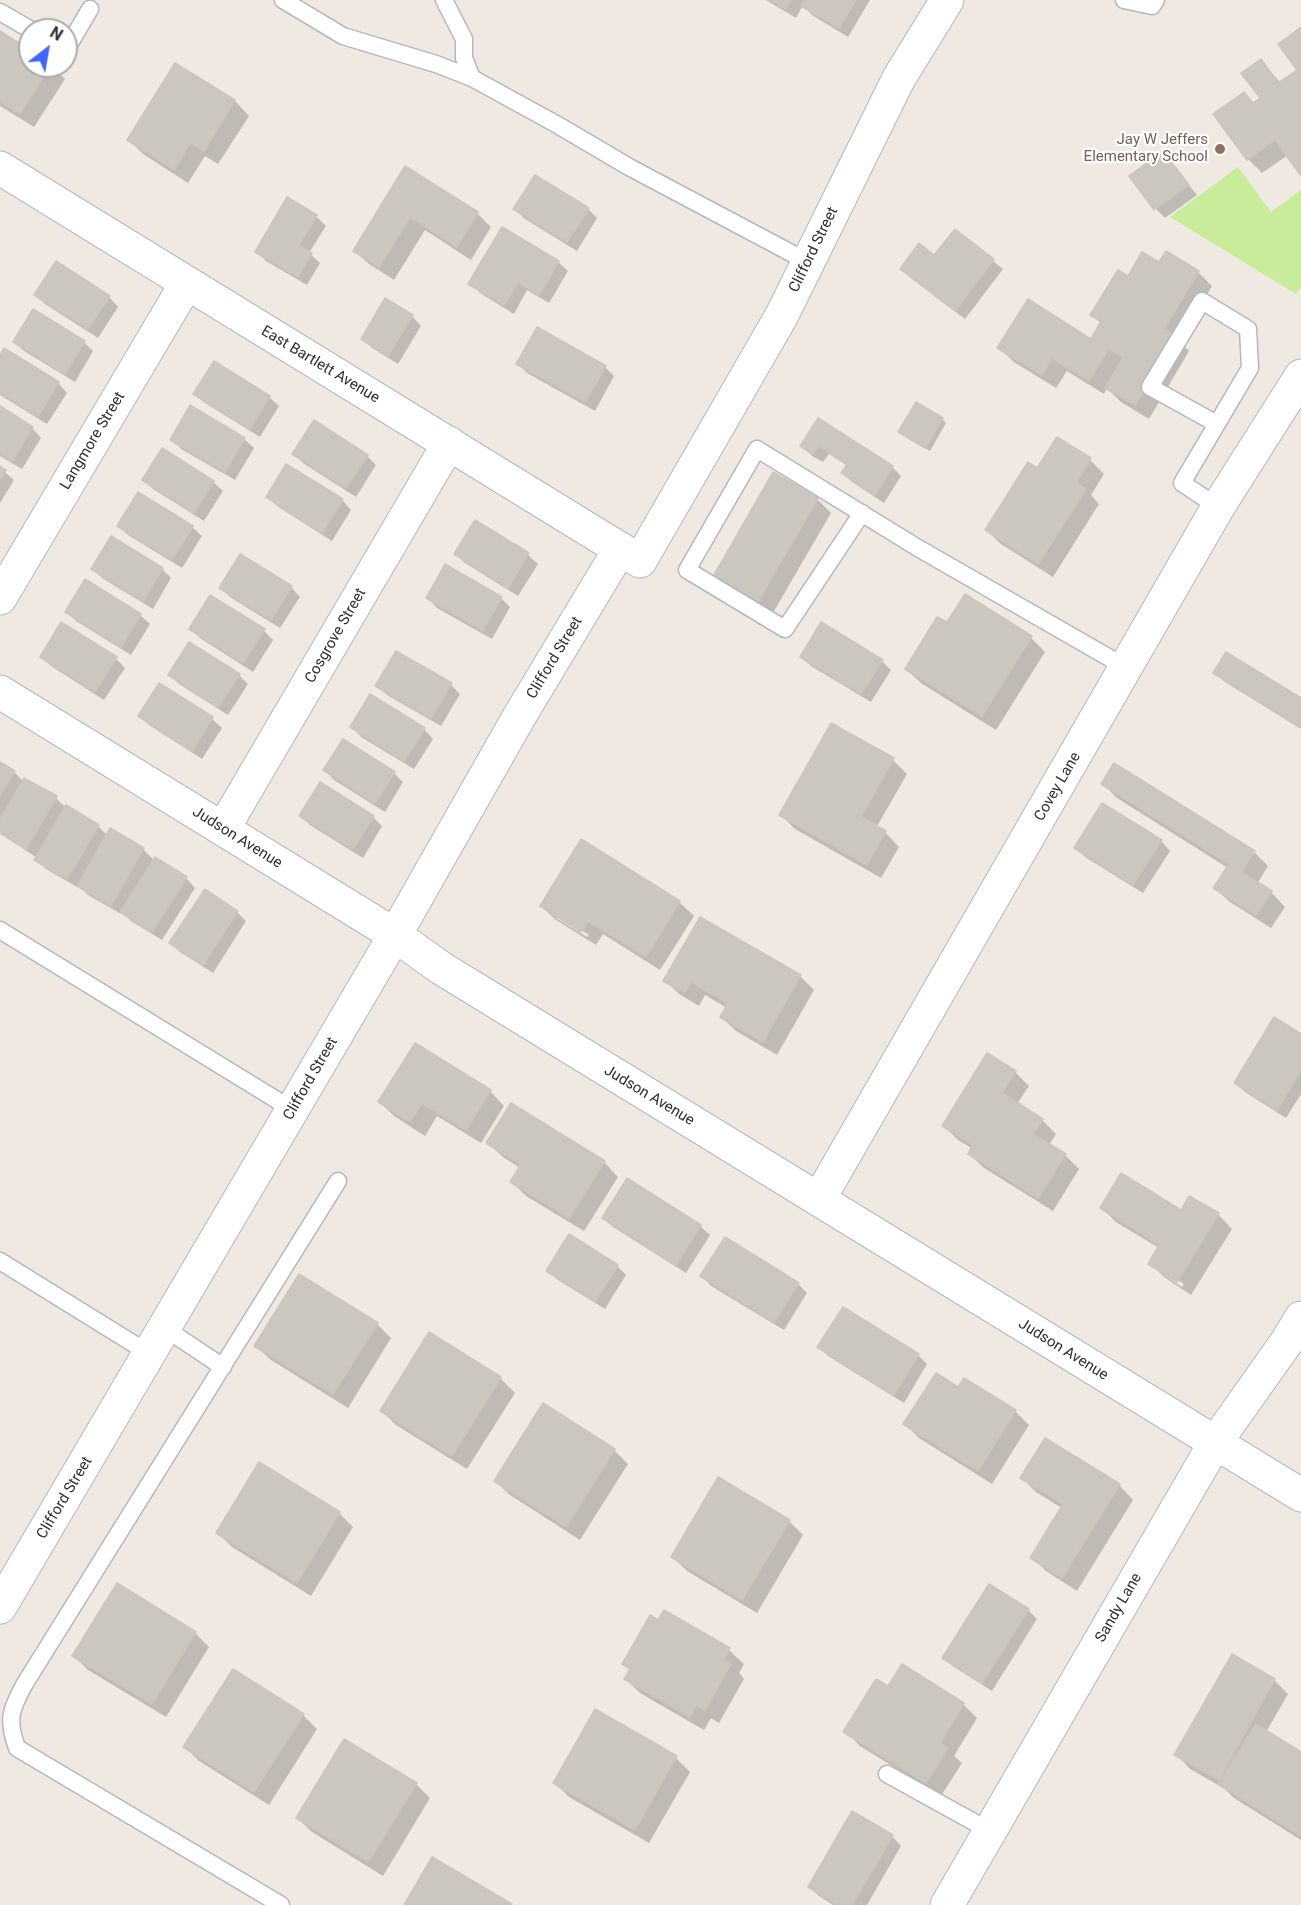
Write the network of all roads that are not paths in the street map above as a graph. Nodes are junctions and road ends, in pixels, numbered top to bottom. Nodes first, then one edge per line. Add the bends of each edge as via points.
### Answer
1 (283, 0) edge
2 (444, 0) edge
3 (947, 0) edge
4 (1124, 0) edge
5 (1156, 0) edge
6 (87, 3) edge
7 (0, 12) edge
8 (18, 22) edge
9 (78, 23) edge
10 (471, 78) junction
11 (0, 168) edge
12 (808, 262) junction
13 (186, 284) junction
14 (1301, 376) edge
15 (1217, 424) junction
16 (449, 443) junction
17 (1218, 507) junction
18 (862, 513) junction
19 (630, 555) junction
20 (0, 598) edge
21 (1127, 668) junction
22 (0, 692) edge
23 (223, 829) junction
24 (0, 930) edge
25 (395, 935) junction
26 (293, 1110) junction
27 (338, 1181) dead end
28 (819, 1199) junction
29 (0, 1261) edge
30 (1301, 1318) edge
31 (158, 1341) junction
32 (223, 1367) junction
33 (1215, 1443) junction
34 (1301, 1495) edge
35 (0, 1607) edge
36 (887, 1774) dead end
37 (990, 1831) junction
38 (281, 1905) edge
39 (947, 1905) edge

1 - 10 lane via 343,36
2 - 10 lane via 464,39 464,58
3 - 12 street, Clifford Street via 899,78
4 - 5 lane via 1152,6
6 - 9 lane
7 - 8 lane
10 - 12 lane
11 - 13 street, East Bartlett Avenue
12 - 19 street, Clifford Street via 782,315
13 - 16 street, East Bartlett Avenue
13 - 20 street, Langmore Street
14 - 17 street, Covey Lane
15 - 15 lane via 1250,368 1248,329 1202,301 1150,387
15 - 17 lane via 1182,483
16 - 19 street, East Bartlett Avenue
16 - 23 street, Cosgrove Street
17 - 21 street, Covey Lane
18 - 18 lane via 758,449 687,570 785,629
18 - 21 lane
19 - 25 street, Clifford Street via 519,717
21 - 28 street, Covey Lane
22 - 23 street, Judson Avenue
23 - 25 street, Judson Avenue
24 - 26 lane
25 - 26 street, Clifford Street
25 - 28 street, Judson Avenue via 441,968
26 - 31 street, Clifford Street
27 - 32 lane
28 - 33 street, Judson Avenue
29 - 31 lane
30 - 33 street, Sandy Lane
31 - 32 lane
31 - 35 street, Clifford Street
32 - 38 lane via 24,1685 14,1704 9,1727 17,1748
33 - 34 street, Judson Avenue
33 - 37 street, Sandy Lane
36 - 37 lane
37 - 39 street, Sandy Lane

